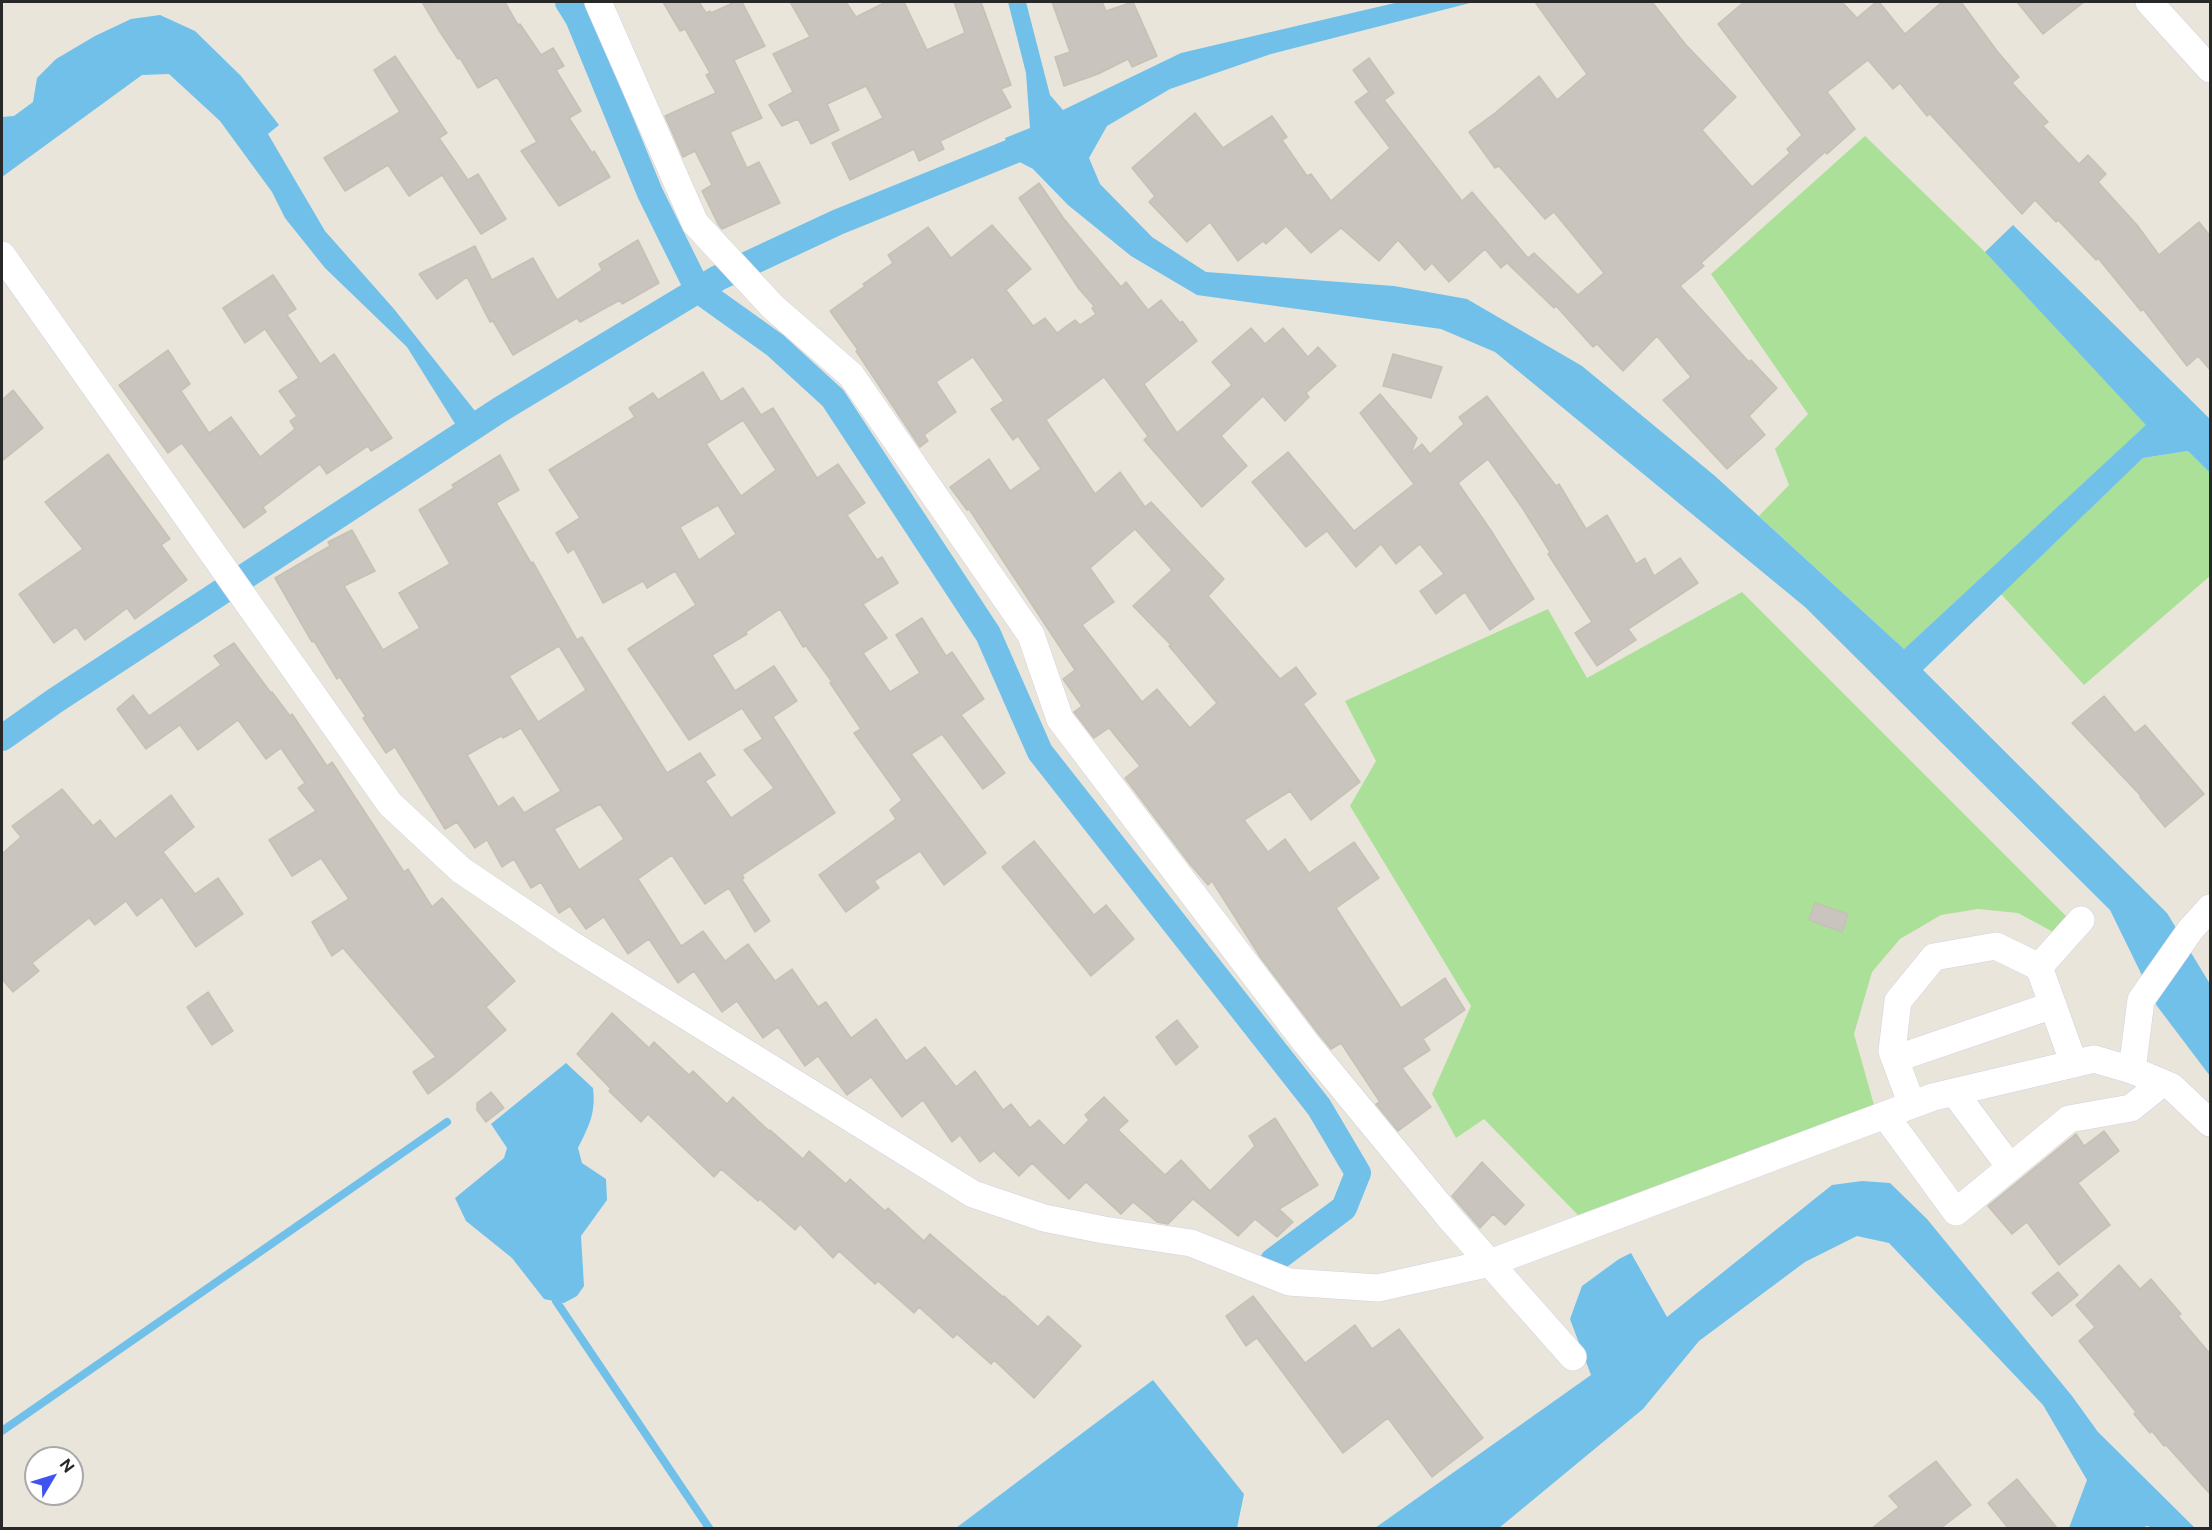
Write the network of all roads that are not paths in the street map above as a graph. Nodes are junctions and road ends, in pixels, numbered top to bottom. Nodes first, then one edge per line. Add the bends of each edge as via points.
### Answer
1 (598, 2) edge
2 (2149, 2) edge
3 (2211, 69) edge
4 (2, 255) edge
5 (2211, 908) edge
6 (2081, 920) dead end
7 (2039, 967) junction
8 (2053, 1005) junction
9 (1894, 1059) junction
10 (2074, 1064) junction
11 (2132, 1070) junction
12 (2162, 1083) junction
13 (1954, 1092) junction
14 (1912, 1105) junction
15 (1885, 1115) junction
16 (2211, 1123) edge
17 (2010, 1167) junction
18 (1490, 1263) junction
19 (1573, 1357) dead end

1 - 18 street via 695,223 774,307 851,375 1031,635 1060,719 1306,1043
2 - 3 street
4 - 18 street via 390,804 461,870 569,943 973,1194 1044,1218 1191,1243 1289,1282 1378,1288
5 - 11 street via 2191,929 2141,1000
6 - 7 street
7 - 8 street
7 - 9 street via 1996,946 1934,957 1898,1000
8 - 9 street
8 - 10 street
9 - 14 street
10 - 11 street via 2094,1059
10 - 13 street
11 - 12 street
12 - 16 street via 2172,1087
12 - 17 street via 2130,1108 2069,1119
13 - 14 street
13 - 17 street
14 - 15 street
15 - 17 street via 1956,1212
15 - 18 street
18 - 19 street

